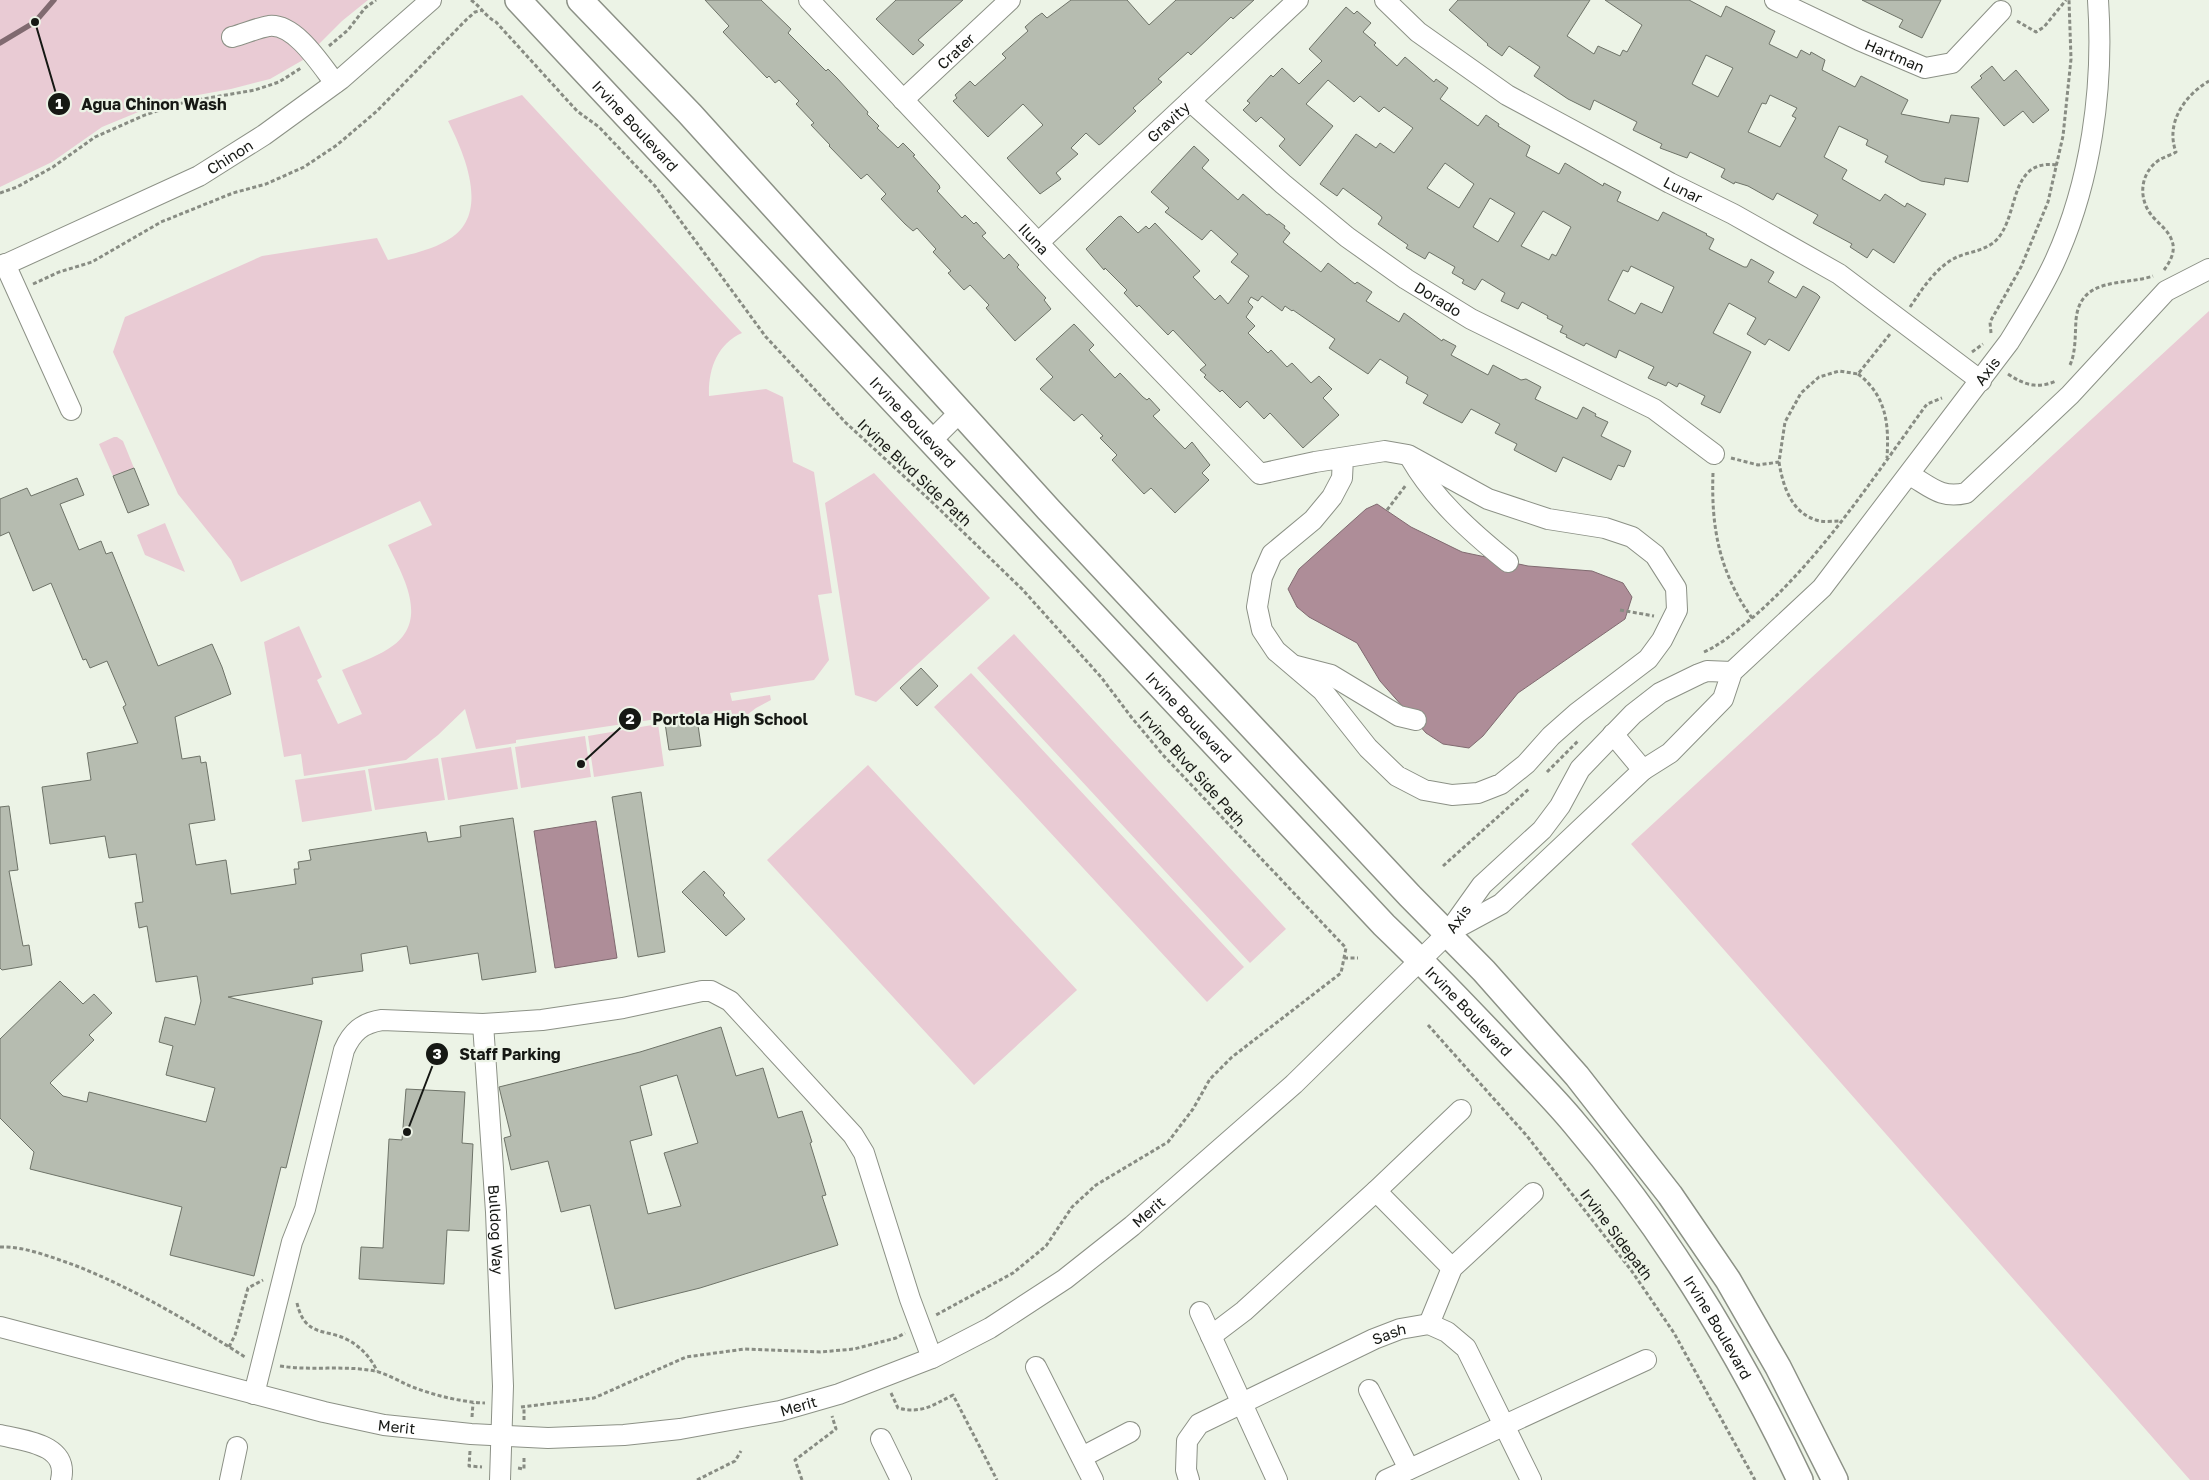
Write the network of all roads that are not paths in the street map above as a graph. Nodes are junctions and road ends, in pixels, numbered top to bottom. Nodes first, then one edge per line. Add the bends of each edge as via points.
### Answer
1 (432, 0) edge
2 (518, 0) edge
3 (580, 0) edge
4 (810, 0) edge
5 (1010, 0) edge
6 (1298, 0) edge
7 (1385, 0) edge
8 (1775, 0) edge
9 (2098, 0) edge
10 (2001, 11) road end
11 (232, 37) dead end
12 (335, 84) junction
13 (903, 100) junction
14 (1190, 101) junction
15 (1038, 243) junction
16 (3, 266) edge
17 (2209, 269) edge
18 (1981, 381) junction
19 (71, 410) dead end
20 (960, 412) junction
21 (931, 441) junction
22 (1714, 454) road end
23 (1408, 455) junction
24 (1343, 458) junction
25 (1910, 475) junction
26 (1508, 562) dead end
27 (1294, 666) junction
28 (1732, 672) junction
29 (1416, 720) dead end
30 (1613, 734) junction
31 (1643, 770) junction
32 (1447, 934) junction
33 (1419, 959) junction
34 (483, 1024) junction
35 (1461, 1110) dead end
36 (1376, 1191) junction
37 (1533, 1194) dead end
38 (1452, 1268) junction
39 (1200, 1312) dead end
40 (1429, 1324) junction
41 (0, 1328) edge
42 (1211, 1336) junction
43 (932, 1358) junction
44 (1646, 1360) dead end
45 (1036, 1367) dead end
46 (1369, 1390) dead end
47 (254, 1394) junction
48 (1242, 1404) junction
49 (1504, 1425) junction
50 (1130, 1432) dead end
51 (0, 1436) edge
52 (503, 1436) junction
53 (881, 1440) dead end
54 (237, 1447) dead end
55 (1082, 1457) junction
56 (1409, 1469) junction
57 (61, 1480) edge
58 (230, 1480) edge
59 (500, 1480) edge
60 (901, 1480) edge
61 (1093, 1480) edge
62 (1189, 1480) edge
63 (1277, 1480) edge
64 (1386, 1480) edge
65 (1532, 1480) edge
66 (1800, 1480) edge
67 (1835, 1480) edge

1 - 12 street, Chinon
2 - 21 main road, Irvine Boulevard
3 - 20 main road via 696,121
4 - 13 street, Iluna
5 - 13 street, Crater
6 - 14 street, Gravity
7 - 18 street, Lunar via 1418,32 1507,95 1733,214 1838,274
8 - 10 street, Hartman via 1925,68 1952,63
9 - 18 street, Axis via 2099,67 2084,176 2054,262 2034,300
11 - 12 street via 271,26 287,29 302,41
12 - 16 street, Chinon via 199,176
13 - 15 street, Iluna
14 - 15 street, Gravity
14 - 22 street, Dorado via 1347,237 1406,279 1471,319 1654,409
15 - 24 street, Iluna via 1260,474
16 - 19 street
17 - 25 street via 2166,291 2070,395 1966,493 1943,495
18 - 25 street, Axis
20 - 21 street
20 - 32 main road
21 - 33 main road, Irvine Boulevard
23 - 24 street via 1385,451
23 - 26 street via 1433,492
23 - 27 street via 1488,499 1548,519 1605,528 1632,537 1655,556 1676,588 1677,610 1662,640 1648,659 1577,712 1526,764 1501,784 1478,793 1460,795 1424,790 1397,776 1368,748 1322,690
24 - 27 street via 1342,478 1332,497 1313,520 1272,554 1262,577 1257,606 1262,630 1276,651
25 - 28 street, Axis via 1822,588
27 - 29 street via 1331,675 1399,716
28 - 30 street, Axis via 1707,671 1660,693
28 - 31 street, Axis via 1723,699 1670,753
30 - 31 street
30 - 32 street, Axis via 1580,769 1560,806 1542,830 1482,885
31 - 32 street, Axis via 1501,904
32 - 33 street, Merit
32 - 67 main road via 1577,1076 1670,1195 1752,1318
33 - 43 street, Merit via 1294,1084 1132,1226 1050,1289 990,1328
33 - 66 main road, Irvine Boulevard via 1575,1123 1640,1208 1689,1277 1741,1364
34 - 43 street via 569,1017 702,991 711,991 730,1001 853,1135 864,1153 918,1326
34 - 47 street via 377,1021 364,1025 350,1037 344,1050 305,1209 292,1242
34 - 52 street, Bulldog Way via 496,1212
35 - 36 street
36 - 38 street
36 - 42 street via 1244,1311
37 - 38 street
38 - 40 street
39 - 42 street
40 - 48 street, Sash via 1400,1329 1374,1339
40 - 49 street, Sash via 1447,1332 1466,1348
41 - 47 street, Merit
42 - 48 street
43 - 52 street, Merit via 827,1398 780,1412 624,1435
44 - 49 street
45 - 55 street
46 - 56 street
47 - 52 street, Merit via 384,1425
48 - 62 street, Sash via 1199,1424 1186,1441
48 - 63 street
49 - 56 street
49 - 65 street, Sash
50 - 55 street
51 - 57 street via 44,1445 58,1457 63,1472
52 - 59 street, Bulldog Way
53 - 60 street
54 - 58 street
55 - 61 street
56 - 64 street

